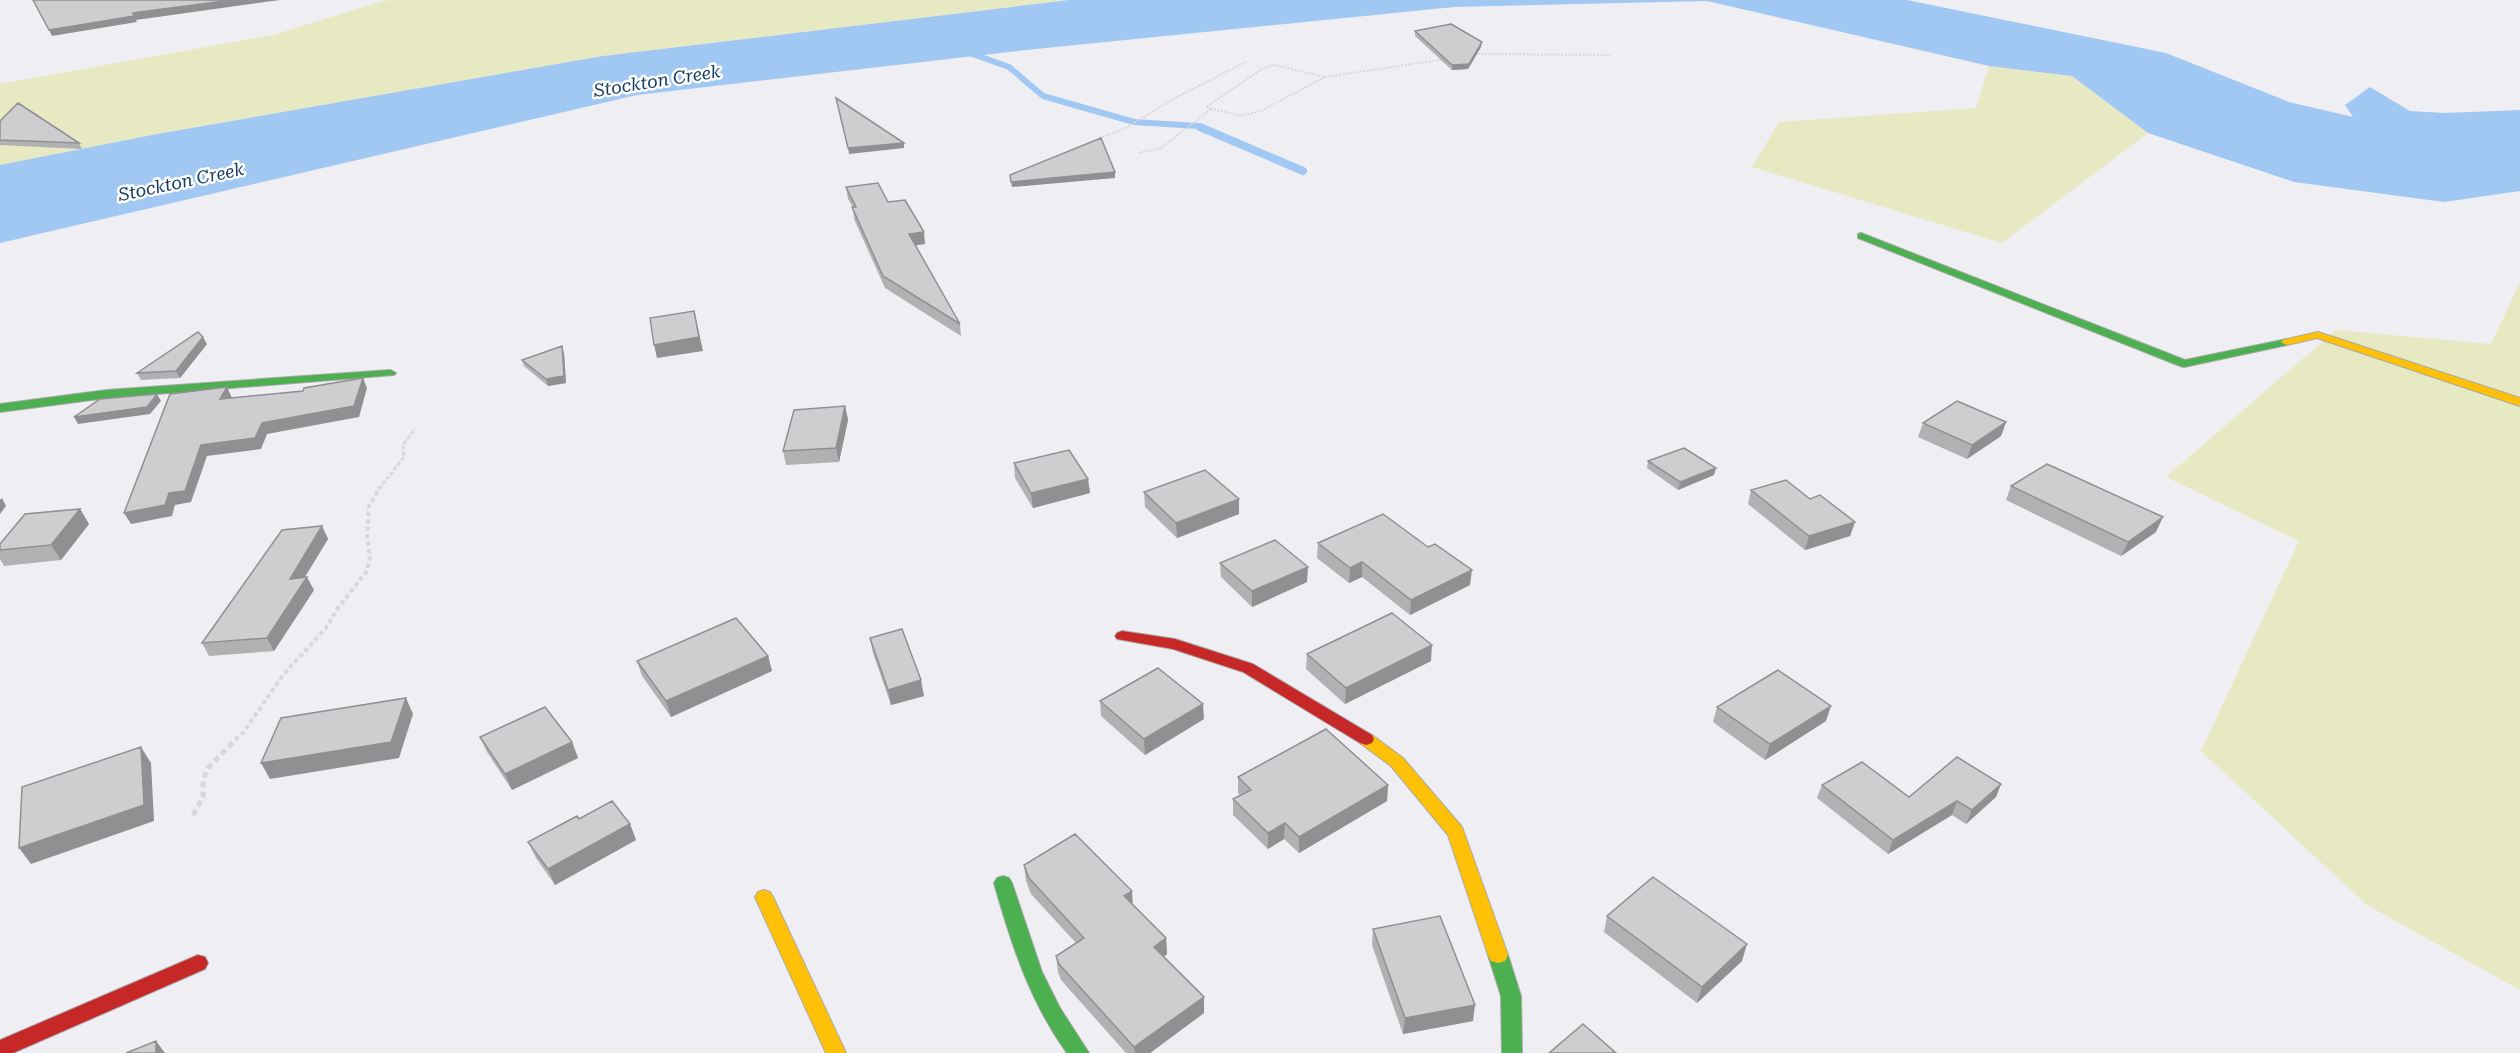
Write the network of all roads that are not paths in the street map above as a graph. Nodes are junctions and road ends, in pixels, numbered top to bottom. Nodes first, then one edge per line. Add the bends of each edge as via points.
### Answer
1 (1861, 236) dead end
2 (390, 373) dead end
3 (2520, 402) edge
4 (0, 408) edge
5 (1122, 636) dead end
6 (1003, 884) dead end
7 (764, 897) dead end
8 (198, 963) dead end
9 (0, 1049) edge
10 (836, 1053) edge
11 (1079, 1053) edge
12 (1512, 1053) edge

1 - 3 street via 2184,364 2318,335
2 - 4 street via 107,394
5 - 12 street via 1175,644 1248,668 1355,731 1397,762 1456,832 1511,996
6 - 11 street via 1045,1000
7 - 10 street
8 - 9 street

